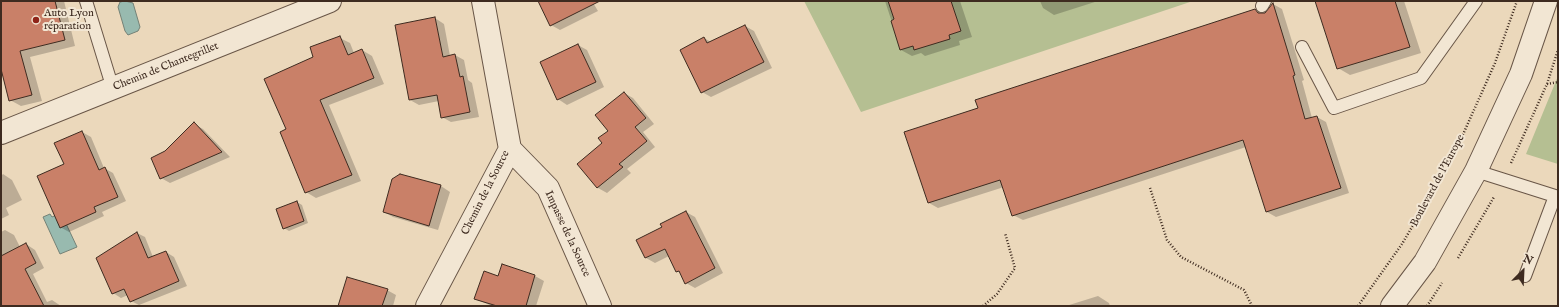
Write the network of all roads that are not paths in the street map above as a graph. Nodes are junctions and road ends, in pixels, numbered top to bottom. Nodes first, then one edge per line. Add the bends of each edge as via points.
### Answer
1 (86, 1) edge
2 (330, 1) edge
3 (483, 1) edge
4 (1476, 1) edge
5 (1546, 1) edge
6 (1302, 47) dead end
7 (112, 89) junction
8 (1, 132) edge
9 (510, 149) junction
10 (1476, 171) junction
11 (1556, 197) edge
12 (1525, 276) dead end
13 (427, 306) edge
14 (600, 306) edge
15 (1392, 306) edge

1 - 7 lane
2 - 7 street, Chemin de Chantegrillet
3 - 9 street, Chemin de la Source
4 - 6 lane via 1420,78 1334,108
5 - 10 street via 1521,74
7 - 8 street, Chemin de Chantegrillet
9 - 13 street, Chemin de la Source
9 - 14 street, Impasse de la Source via 548,188
10 - 11 lane
10 - 15 street via 1425,262
11 - 12 lane

